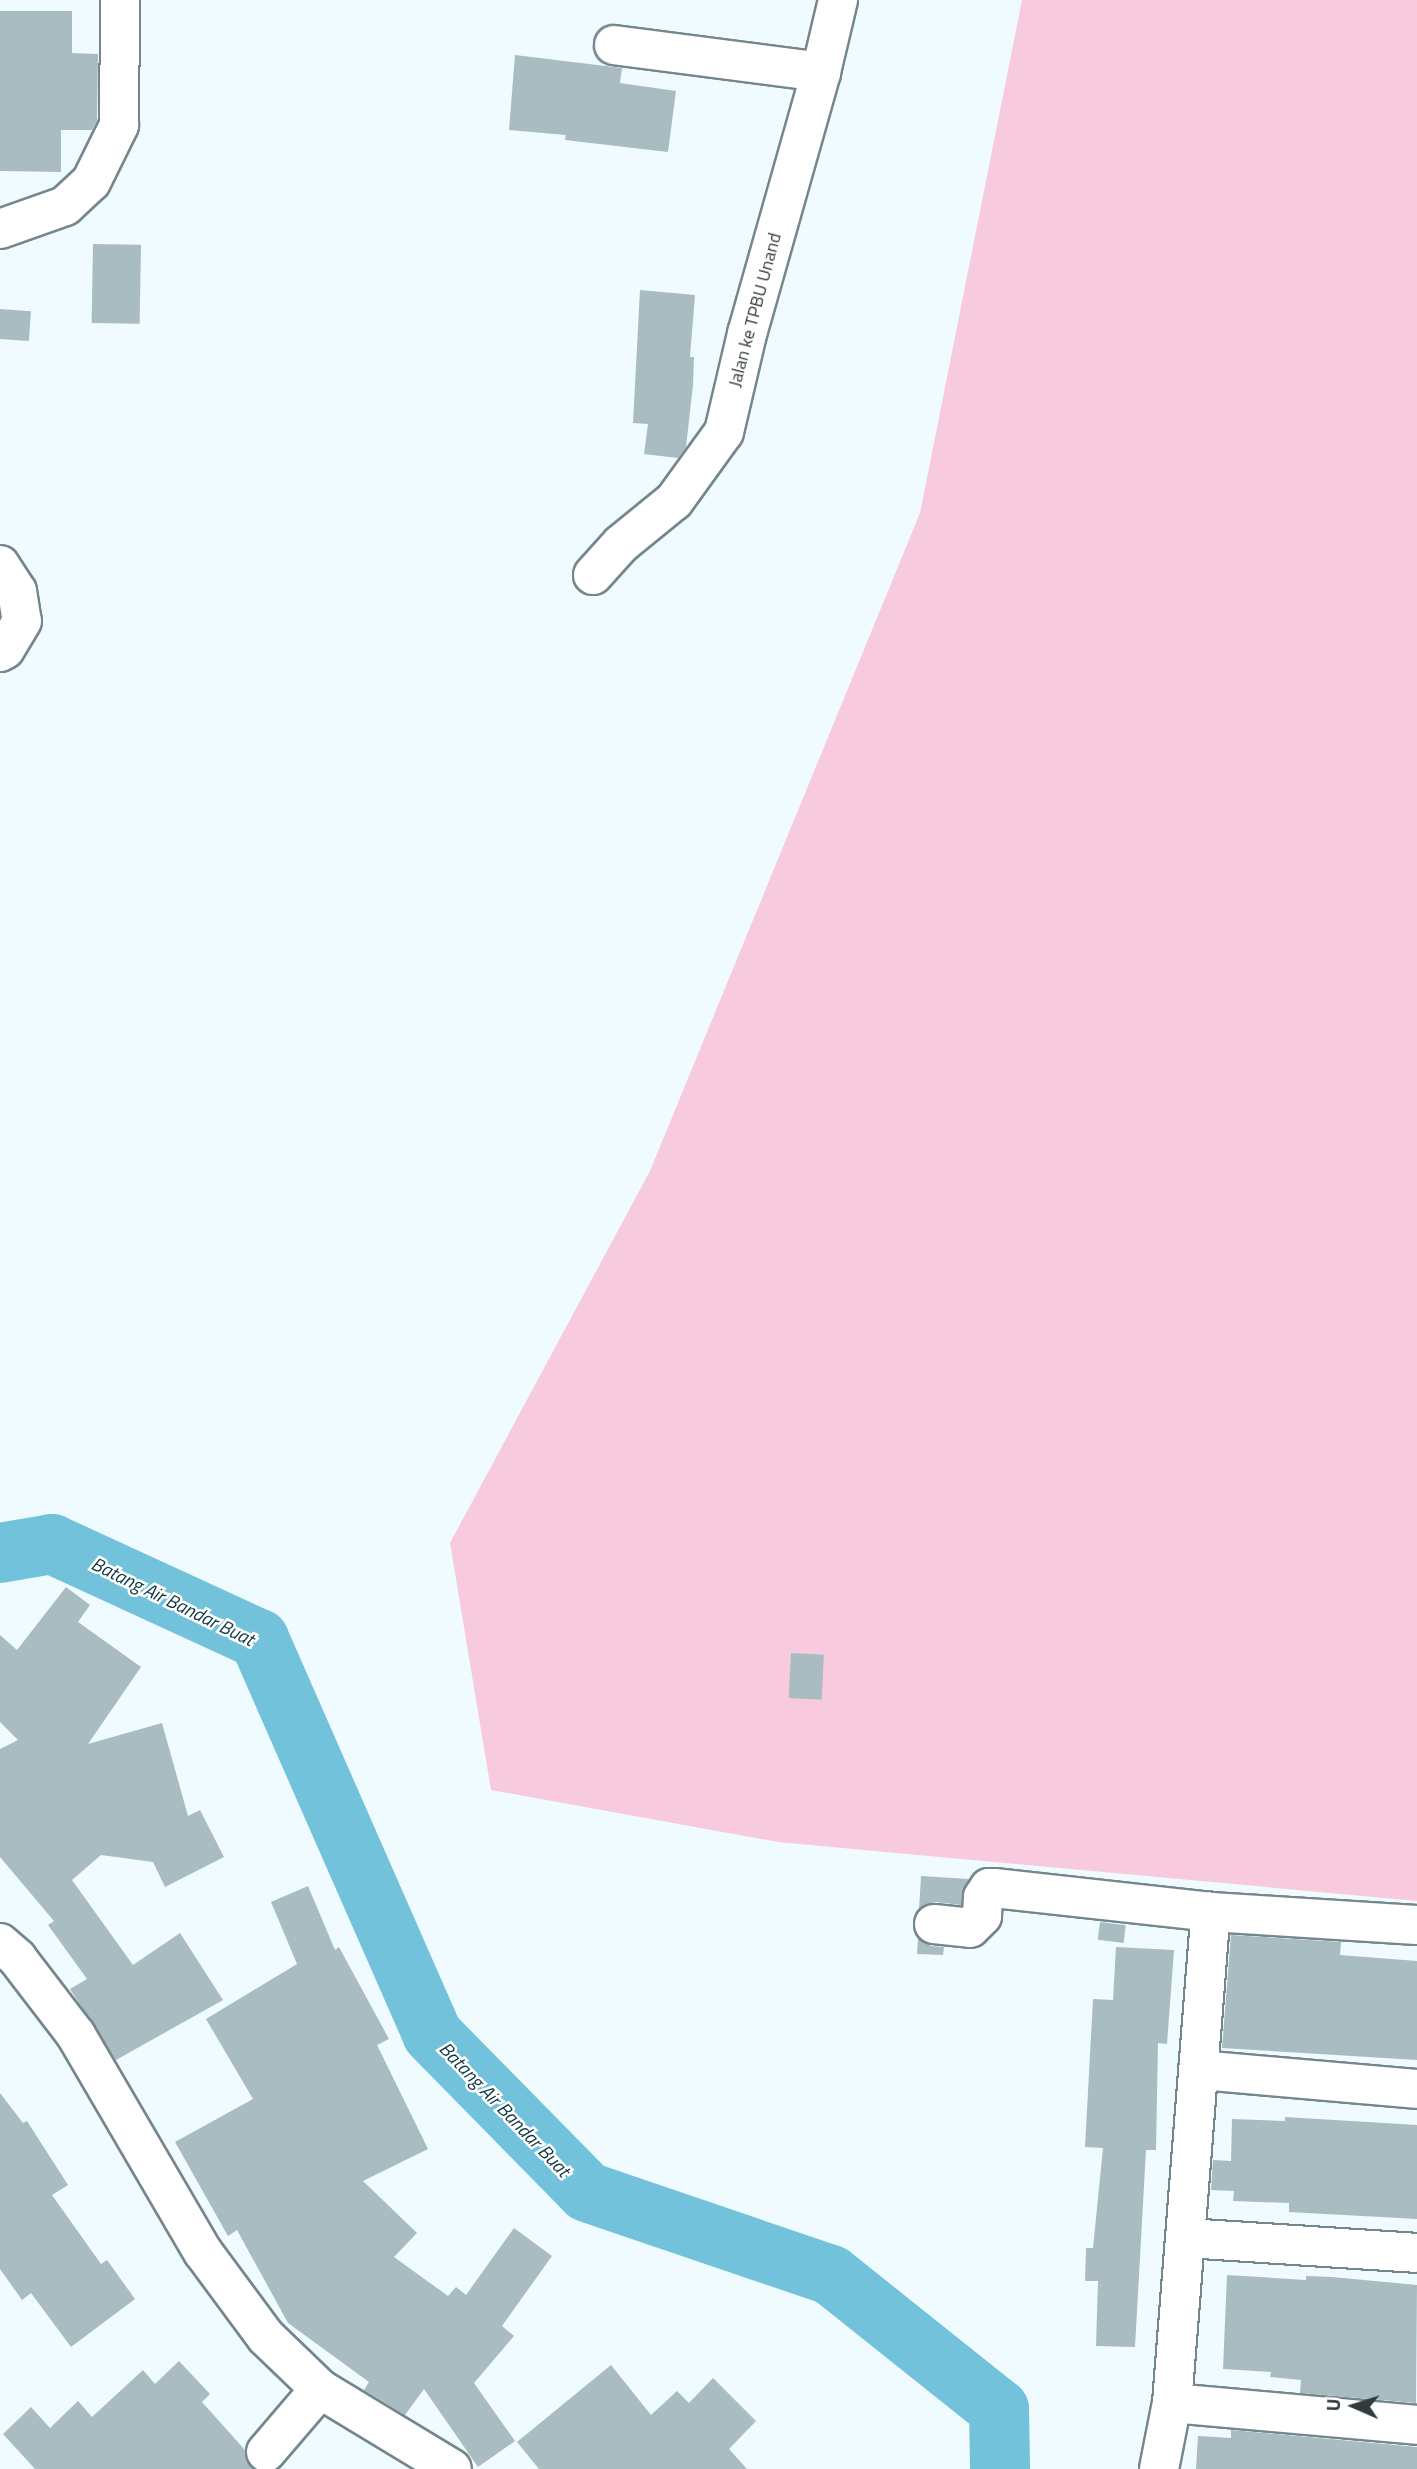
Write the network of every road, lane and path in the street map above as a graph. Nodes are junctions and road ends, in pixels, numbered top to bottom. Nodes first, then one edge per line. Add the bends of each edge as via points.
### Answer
1 (120, 0) edge
2 (838, 0) edge
3 (614, 45) dead end
4 (821, 72) junction
5 (0, 229) edge
6 (0, 565) edge
7 (593, 575) dead end
8 (0, 652) edge
9 (1211, 1912) junction
10 (934, 1924) dead end
11 (1417, 1925) edge
12 (6, 1961) edge
13 (1200, 2070) junction
14 (1417, 2089) edge
15 (1186, 2238) junction
16 (1417, 2253) edge
17 (320, 2389) junction
18 (1172, 2403) junction
19 (1417, 2425) edge
20 (266, 2452) dead end
21 (452, 2469) edge
22 (1159, 2469) edge

1 - 5 street via 119,125 91,182 65,206
2 - 4 street, Jalan ke TPBU Unand
3 - 4 street
4 - 7 street, Jalan ke TPBU Unand via 724,432 674,501 621,544
6 - 8 street via 17,591 22,621
9 - 10 street via 989,1888 983,1897 982,1916 970,1928
9 - 11 street
9 - 13 street
12 - 17 street via 76,2035 203,2252 266,2337
13 - 14 street
13 - 15 street
15 - 16 street
15 - 18 street
17 - 20 street
17 - 21 street
18 - 19 street
18 - 22 street

